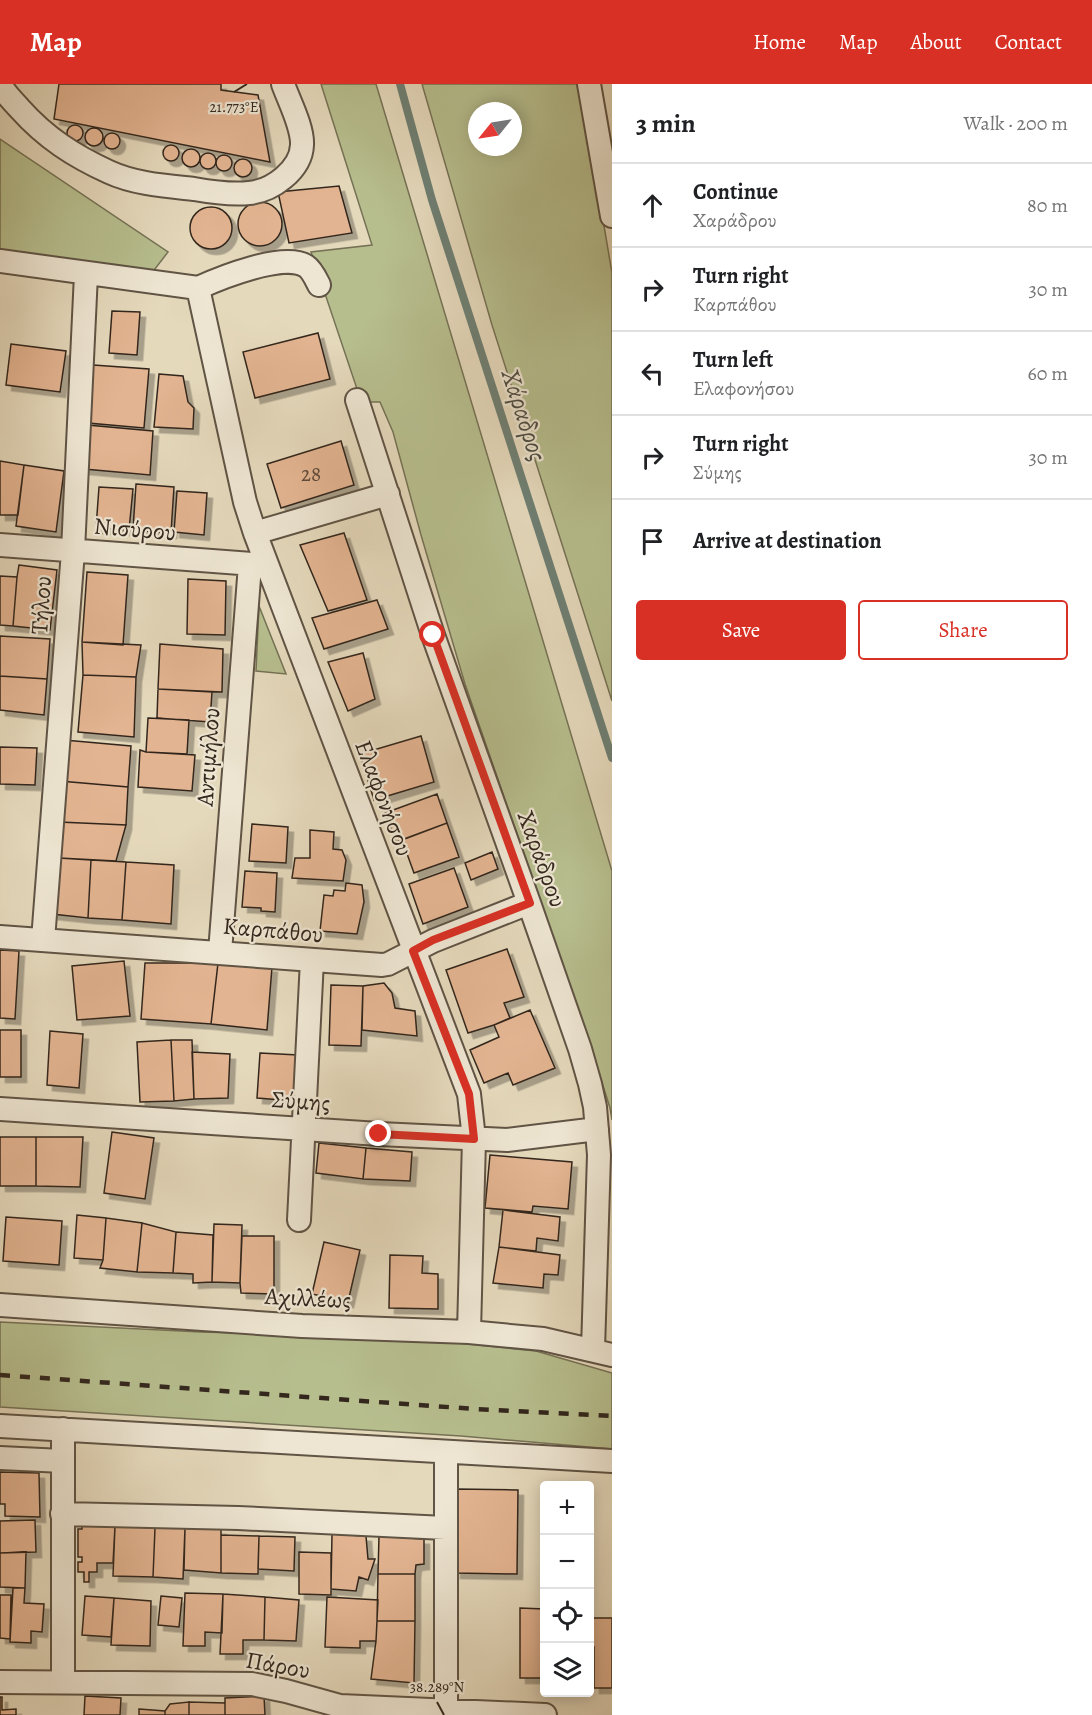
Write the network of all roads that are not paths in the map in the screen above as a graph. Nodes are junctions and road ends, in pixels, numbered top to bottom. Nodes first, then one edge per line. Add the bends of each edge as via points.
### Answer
1 (0, 84) edge
2 (283, 84) edge
3 (597, 90) edge
4 (612, 216) edge
5 (0, 261) edge
6 (86, 274) junction
7 (319, 285) dead end
8 (198, 288) junction
9 (357, 400) dead end
10 (388, 494) junction
11 (255, 533) junction
12 (0, 545) edge
13 (73, 551) junction
14 (258, 565) junction
15 (530, 903) junction
16 (0, 937) edge
17 (43, 940) junction
18 (413, 951) junction
19 (220, 952) junction
20 (312, 960) junction
21 (0, 1109) edge
22 (304, 1128) junction
23 (597, 1129) junction
24 (474, 1139) junction
25 (299, 1220) dead end
26 (0, 1305) edge
27 (469, 1332) junction
28 (603, 1353) edge
29 (0, 1426) edge
30 (63, 1429) junction
31 (446, 1452) junction
32 (0, 1458) edge
33 (63, 1461) junction
34 (612, 1461) edge
35 (62, 1514) junction
36 (445, 1528) junction
37 (0, 1682) edge
38 (63, 1682) junction
39 (446, 1713) edge
40 (545, 1715) edge

1 - 2 street via 51,139 112,174 149,184 249,193 263,190 284,177 293,170 301,154 301,131
3 - 4 street
5 - 6 street
6 - 8 street
6 - 13 street, Τήλου
7 - 8 street via 306,267 293,262 249,269
8 - 11 street, Ελαφονήσου
9 - 10 street, Χαράδρου
10 - 11 street
10 - 15 street, Χαράδρου via 452,690
11 - 14 street, Ελαφονήσου
12 - 13 street, Νισύρου
13 - 14 street, Νισύρου
13 - 17 street, Τήλου
14 - 18 street, Ελαφονήσου
14 - 19 street, Αντιμήλου
15 - 18 street, Καρπάθου
15 - 23 street, Χαράδρου via 580,1049
16 - 17 street, Καρπάθου
17 - 19 street, Καρπάθου
18 - 20 street, Καρπάθου via 382,965
18 - 24 street, Ελαφονήσου via 469,1094
19 - 20 street, Καρπάθου
20 - 22 street
21 - 22 street, Σύμης
22 - 24 street, Σύμης
22 - 25 street
23 - 24 street, Σύμης via 507,1140
23 - 28 street, Χαράδρου
24 - 27 street, Ελαφονήσου
26 - 27 street, Αχιλλέως via 302,1326
27 - 28 street, Αχιλλέως via 543,1339
29 - 30 street
30 - 31 street
30 - 33 street
31 - 34 street
31 - 36 street
32 - 33 street
33 - 35 street
35 - 36 street
35 - 38 street
36 - 39 street
37 - 38 street, Πάρου
38 - 39 street, Πάρου via 252,1684 340,1706
39 - 40 street, Πάρου

